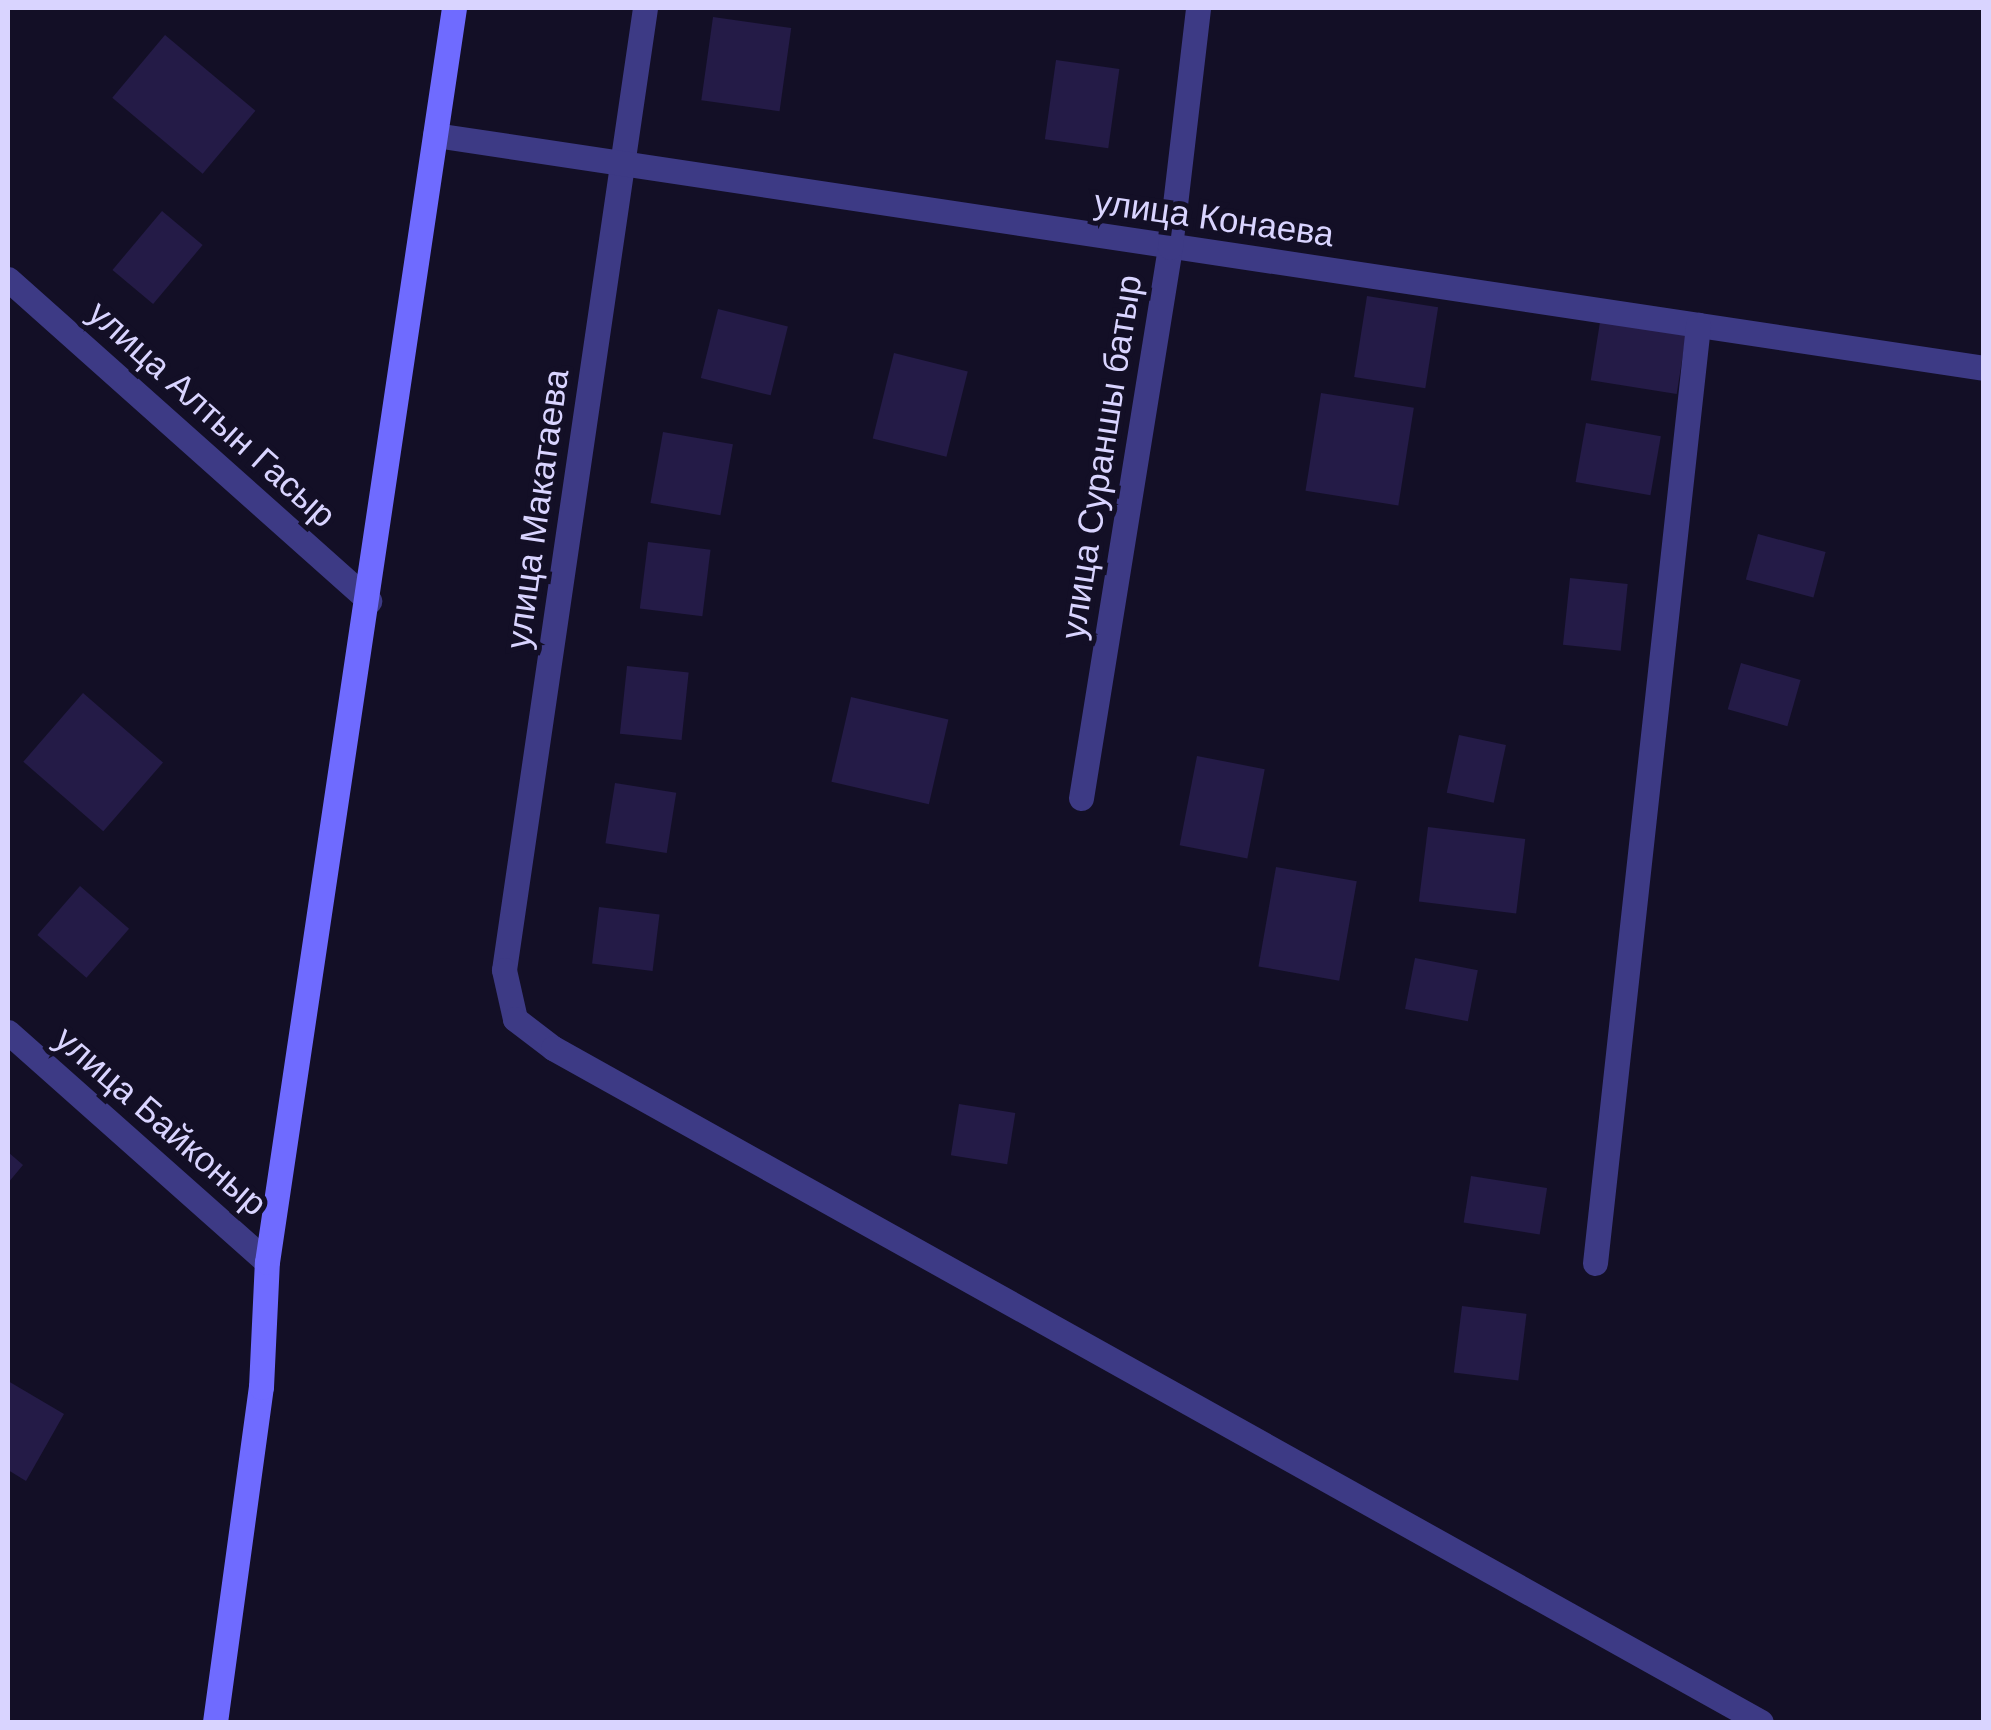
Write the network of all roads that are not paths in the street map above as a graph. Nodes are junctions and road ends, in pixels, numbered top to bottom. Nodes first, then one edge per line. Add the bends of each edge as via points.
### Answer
1 (454, 8) edge
2 (645, 8) edge
3 (1198, 8) edge
4 (435, 136) junction
5 (623, 165) junction
6 (1170, 247) junction
7 (8, 279) edge
8 (1698, 326) junction
9 (1984, 368) edge
10 (369, 601) junction
11 (1081, 798) dead end
12 (8, 1032) edge
13 (268, 1262) junction
14 (1595, 1264) dead end
15 (215, 1722) edge
16 (1761, 1722) edge

1 - 4 street
2 - 5 street, улица Макатаева
3 - 6 street, улица Сураншы батыр
4 - 5 street, улица Конаева
4 - 10 street
5 - 6 street, улица Конаева
5 - 16 street, улица Макатаева via 504,970 515,1019 570,1058
6 - 8 street, улица Конаева
6 - 11 street, улица Сураншы батыр
7 - 10 street, улица Алтын Гасыр
8 - 9 street, улица Конаева
8 - 14 street
10 - 13 street
12 - 13 street, улица Байконыр
13 - 15 street via 260,1387

